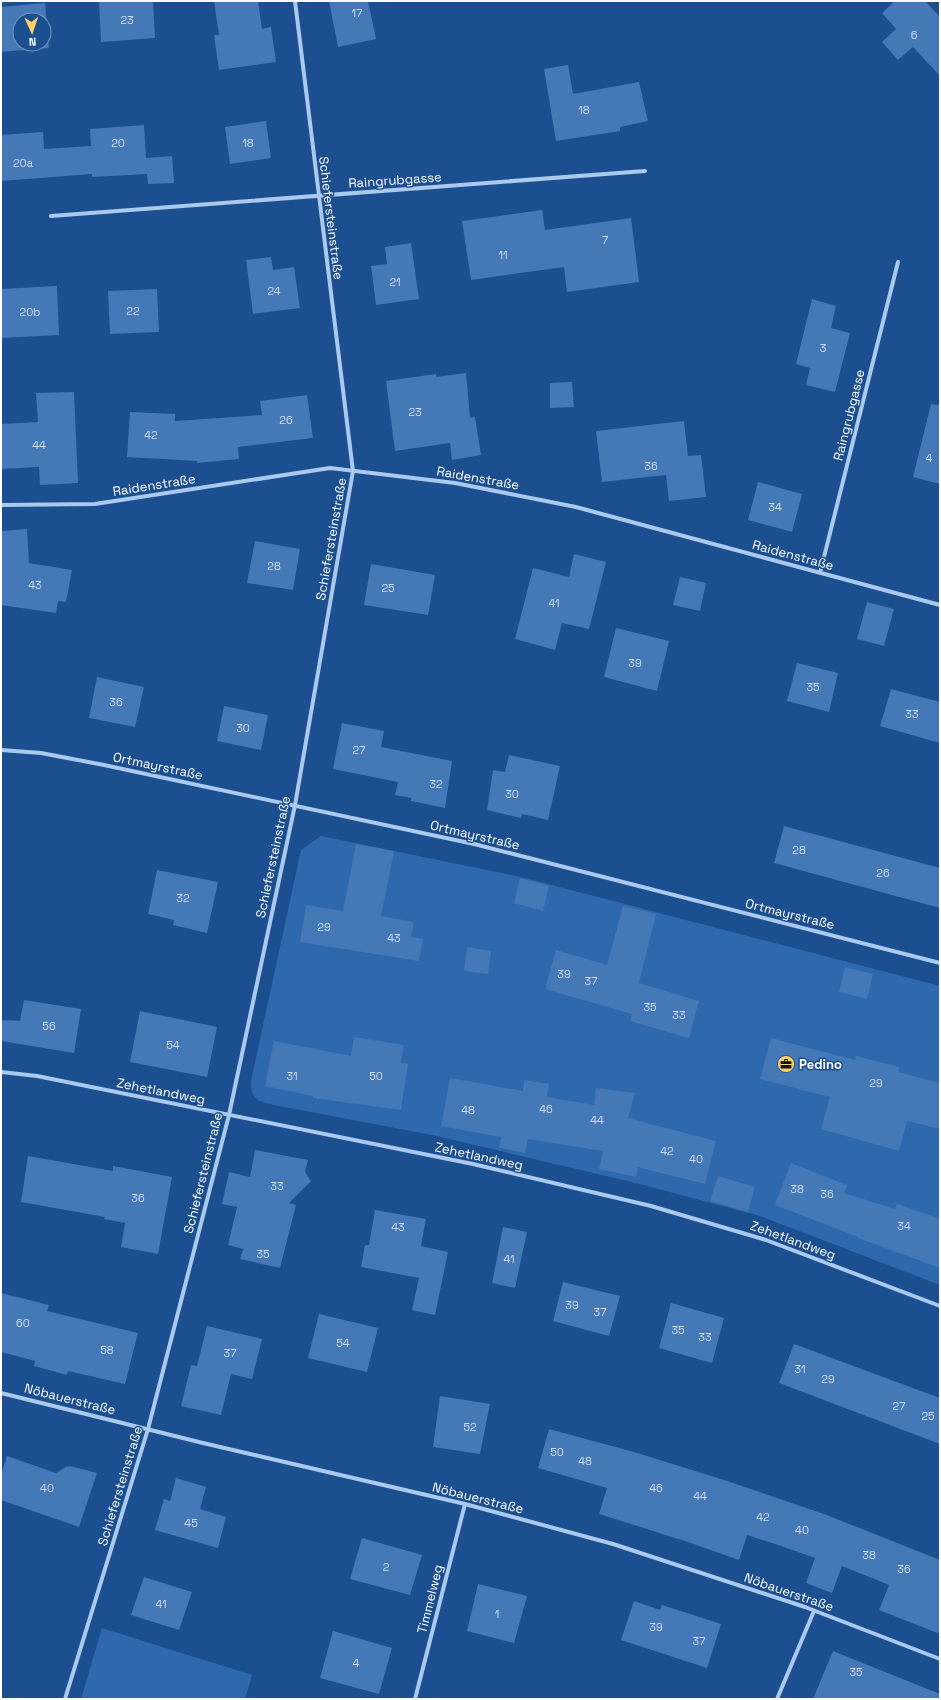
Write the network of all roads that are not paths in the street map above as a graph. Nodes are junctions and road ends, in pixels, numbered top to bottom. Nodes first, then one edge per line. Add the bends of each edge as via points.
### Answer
1 (295, 1) edge
2 (645, 171) dead end
3 (319, 196) junction
4 (50, 216) dead end
5 (898, 262) dead end
6 (353, 471) junction
7 (1, 505) edge
8 (820, 573) junction
9 (940, 605) edge
10 (1, 750) edge
11 (295, 805) junction
12 (940, 962) edge
13 (1, 1072) edge
14 (229, 1115) junction
15 (940, 1306) edge
16 (1, 1393) edge
17 (148, 1429) junction
18 (466, 1504) junction
19 (814, 1611) junction
20 (940, 1659) edge
21 (65, 1699) edge
22 (415, 1699) edge
23 (777, 1699) edge

1 - 3 street, Schiefersteinstraße
2 - 3 street, Raingrubgasse
3 - 4 street, Raingrubgasse
3 - 6 street, Schiefersteinstraße
5 - 8 street, Raingrubgasse
6 - 7 street, Raidenstraße via 330,468 95,504
6 - 8 street, Raidenstraße via 455,483 576,506
6 - 11 street, Schiefersteinstraße
8 - 9 street, Raidenstraße
10 - 11 street, Ortmayrstraße via 41,753
11 - 12 street, Ortmayrstraße via 474,844
11 - 14 street, Schiefersteinstraße
13 - 14 street, Zehetlandweg via 37,1076
14 - 15 street, Zehetlandweg via 473,1164 651,1206 766,1240
14 - 17 street, Schiefersteinstraße
16 - 17 street, Nöbauerstraße
17 - 18 street, Nöbauerstraße
17 - 21 street, Schiefersteinstraße
18 - 19 street, Nöbauerstraße via 613,1544
18 - 22 street, Timmelweg
19 - 20 street, Nöbauerstraße
19 - 23 street

